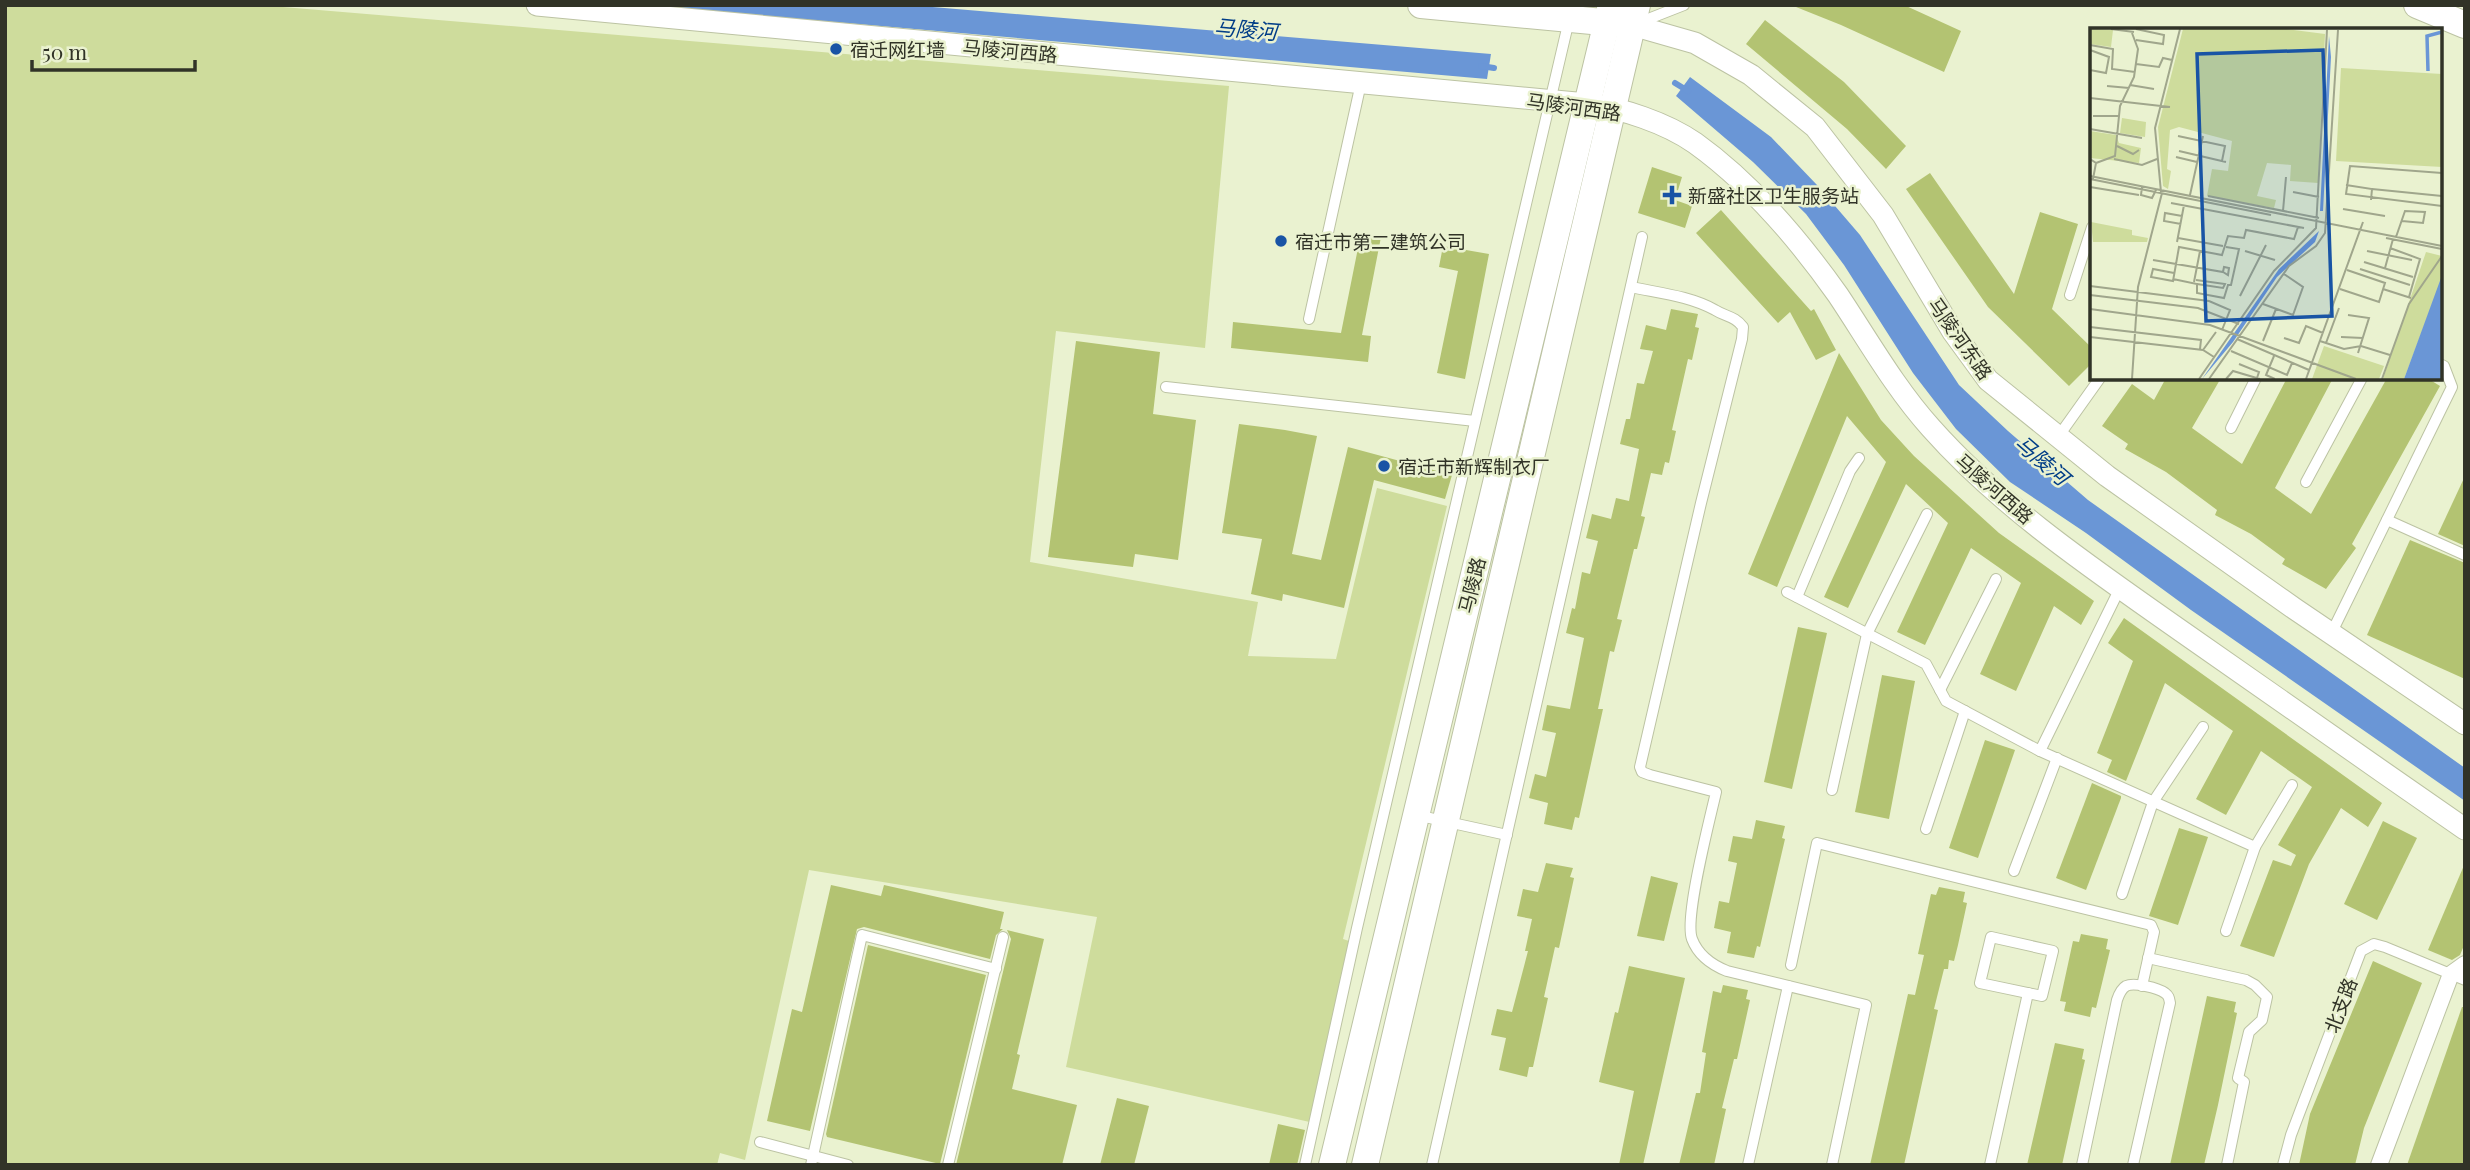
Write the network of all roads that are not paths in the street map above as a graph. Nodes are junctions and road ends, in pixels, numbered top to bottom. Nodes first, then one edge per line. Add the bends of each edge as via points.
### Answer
1 (537, 5) edge
2 (1421, 5) edge
3 (1684, 5) edge
4 (2417, 5) edge
5 (1450, 7) edge
6 (1574, 13) edge
7 (1622, 14) edge
8 (2465, 25) edge
9 (1361, 83) junction
10 (1550, 101) junction
11 (1600, 106) junction
12 (2090, 233) edge
13 (1642, 237) dead end
14 (1630, 287) junction
15 (2070, 295) dead end
16 (1309, 319) dead end
17 (2442, 365) edge
18 (2099, 380) edge
19 (2255, 380) edge
20 (2361, 380) edge
21 (1166, 387) dead end
22 (1475, 421) junction
23 (2231, 428) dead end
24 (2058, 437) junction
25 (1859, 458) dead end
26 (2306, 482) dead end
27 (1927, 514) dead end
28 (2387, 520) junction
29 (2465, 555) edge
30 (1996, 579) dead end
31 (2120, 588) junction
32 (1867, 634) junction
33 (2331, 634) junction
34 (1940, 690) junction
35 (1965, 710) junction
36 (2465, 724) edge
37 (2203, 727) dead end
38 (2039, 751) junction
39 (2057, 758) junction
40 (2292, 785) dead end
41 (1832, 790) dead end
42 (2153, 802) junction
43 (1416, 815) junction
44 (1445, 821) junction
45 (1926, 829) dead end
46 (2465, 829) edge
47 (1507, 835) junction
48 (2255, 847) junction
49 (2014, 871) dead end
50 (2122, 894) dead end
51 (2225, 931) dead end
52 (1003, 937) dead end
53 (2148, 958) junction
54 (2465, 964) edge
55 (1791, 965) dead end
56 (996, 969) junction
57 (2458, 977) edge
58 (1788, 986) junction
59 (2141, 986) junction
60 (2028, 993) junction
61 (760, 1142) dead end
62 (812, 1160) edge
63 (848, 1165) edge
64 (948, 1165) edge
65 (1305, 1165) edge
66 (1332, 1165) edge
67 (1364, 1165) edge
68 (1432, 1165) edge
69 (1748, 1165) edge
70 (1832, 1165) edge
71 (1990, 1165) edge
72 (2081, 1165) edge
73 (2133, 1165) edge
74 (2227, 1165) edge
75 (2284, 1165) edge
76 (2379, 1165) edge

1 - 9 street, 马陵河西路
2 - 5 street
3 - 7 lane
4 - 8 street
5 - 6 street
6 - 7 street
6 - 10 lane
7 - 11 street, 马陵路
7 - 24 street, 马陵河东路 via 1695,43 1751,75 1815,127 1882,215 1952,332 1988,380
9 - 10 street, 马陵河西路
9 - 16 lane
10 - 11 street, 马陵河西路
10 - 22 lane
11 - 31 street, 马陵河西路 via 1647,119 1694,142 1748,188 1836,293 1930,427 2011,504
11 - 43 street, 马陵路
11 - 44 street, 马陵路
12 - 15 lane
13 - 14 lane
14 - 47 lane
14 - 58 lane via 1700,301 1735,318 1743,327 1640,767 1650,775 1716,792 1690,917 1696,947 1709,962 1727,971
17 - 28 lane via 2452,387
18 - 24 lane
19 - 23 lane
20 - 26 lane
21 - 22 lane
22 - 65 lane
24 - 33 street, 马陵河东路
25 - 32 lane via 1792,595
27 - 32 lane
28 - 29 lane
28 - 33 lane
30 - 34 lane
31 - 38 lane
31 - 46 street, 马陵河西路
32 - 34 lane via 1926,664
32 - 41 lane
33 - 36 street, 马陵河东路
34 - 35 lane via 1946,701
35 - 38 lane
35 - 45 lane
37 - 42 lane
38 - 39 lane
39 - 42 lane
39 - 49 lane
40 - 48 lane
42 - 48 lane
42 - 50 lane
43 - 44 lane
43 - 66 street, 马陵路
44 - 47 lane
44 - 67 street, 马陵路
47 - 68 lane
48 - 51 lane
52 - 56 lane
53 - 55 lane via 2154,932 2151,925 1817,843
53 - 59 lane
53 - 74 lane via 2246,980 2267,997 2262,1020 2249,1032 2238,1078 2244,1082
54 - 57 street
56 - 62 lane via 862,935
56 - 64 lane
57 - 75 lane, 北支路 via 2374,944 2361,951 2291,1135
57 - 76 street
58 - 69 lane
58 - 70 lane via 1867,1005
59 - 72 lane via 2133,984 2120,992
59 - 73 lane via 2164,992 2169,1003
60 - 60 lane via 1980,983 1991,937 2053,951 2042,996
60 - 71 lane
61 - 62 lane
62 - 63 lane

